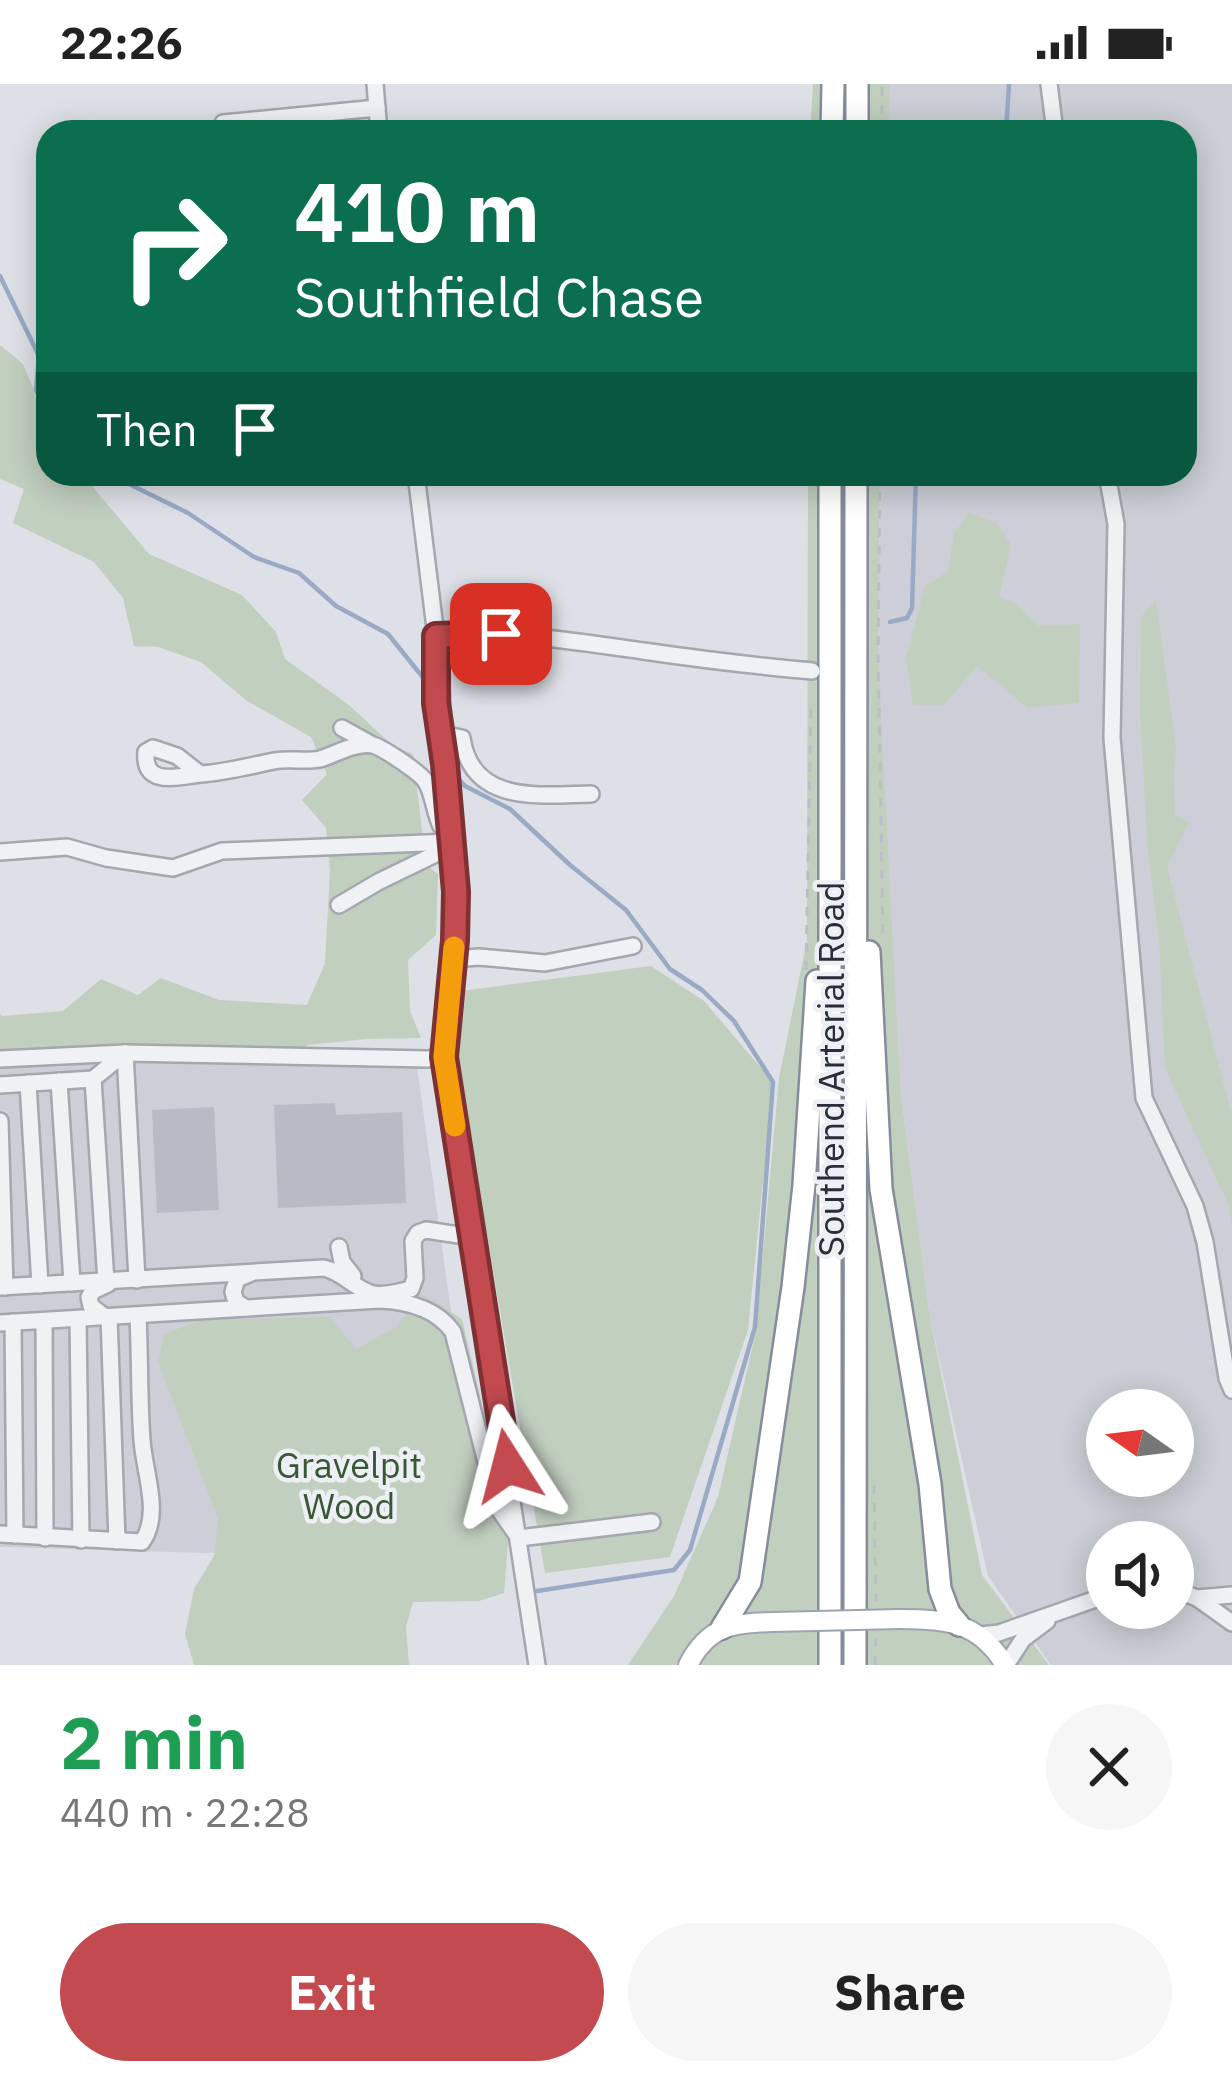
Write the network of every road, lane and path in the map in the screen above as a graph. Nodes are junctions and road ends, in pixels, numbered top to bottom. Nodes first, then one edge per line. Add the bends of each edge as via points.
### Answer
1 (375, 84) edge
2 (833, 84) edge
3 (857, 84) edge
4 (883, 84) edge
5 (1049, 84) edge
6 (377, 108) junction
7 (245, 120) edge
8 (378, 120) edge
9 (832, 120) edge
10 (856, 120) edge
11 (882, 120) edge
12 (1054, 120) edge
13 (417, 486) edge
14 (829, 486) edge
15 (856, 486) edge
16 (880, 486) edge
17 (1109, 486) edge
18 (436, 636) junction
19 (821, 672) junction
20 (342, 728) dead end
21 (441, 734) junction
22 (371, 745) junction
23 (856, 754) junction
24 (200, 774) dead end
25 (591, 794) dead end
26 (451, 838) junction
27 (0, 852) edge
28 (339, 905) dead end
29 (883, 943) dead end
30 (633, 946) dead end
31 (453, 959) junction
32 (805, 987) dead end
33 (125, 1053) junction
34 (444, 1057) junction
35 (0, 1059) edge
36 (93, 1079) junction
37 (59, 1081) junction
38 (28, 1083) junction
39 (0, 1085) edge
40 (0, 1121) edge
41 (472, 1237) junction
42 (339, 1247) dead end
43 (251, 1273) junction
44 (137, 1280) junction
45 (110, 1281) junction
46 (73, 1283) junction
47 (40, 1285) junction
48 (2, 1287) edge
49 (380, 1294) junction
50 (246, 1308) junction
51 (138, 1316) junction
52 (107, 1317) junction
53 (77, 1319) junction
54 (44, 1321) junction
55 (7, 1323) edge
56 (1232, 1390) edge
57 (652, 1522) dead end
58 (7, 1535) edge
59 (45, 1538) junction
60 (518, 1538) junction
61 (80, 1540) junction
62 (117, 1541) junction
63 (1232, 1595) edge
64 (1194, 1597) edge
65 (1197, 1598) junction
66 (1086, 1603) edge
67 (1059, 1613) junction
68 (1232, 1623) edge
69 (959, 1625) junction
70 (722, 1628) junction
71 (981, 1635) junction
72 (537, 1665) edge
73 (688, 1665) edge
74 (830, 1665) edge
75 (855, 1665) edge
76 (1005, 1665) edge

1 - 6 street
2 - 9 highway
3 - 10 highway
4 - 11 path
5 - 12 street
6 - 7 street
6 - 8 street
13 - 18 street
14 - 19 highway, Southend Arterial Road
15 - 23 highway, Southend Arterial Road
16 - 29 path
17 - 56 street via 1116,524 1112,738 1144,1098 1195,1206
18 - 19 street via 530,635
18 - 21 street
19 - 32 path
19 - 70 highway via 817,983 794,1287 750,1582
19 - 74 highway, Southend Arterial Road
20 - 22 street
21 - 25 street via 462,738 478,776 510,792
21 - 26 street
22 - 24 street
22 - 26 street via 428,784
23 - 69 highway via 880,1190 940,1589
23 - 75 highway, Southend Arterial Road
26 - 27 street via 222,851 173,868 67,847
26 - 28 street
26 - 31 street
30 - 31 street via 545,963
31 - 34 street
33 - 34 street
33 - 35 street
33 - 36 street
33 - 44 street
34 - 41 street
36 - 37 street
36 - 45 street
37 - 38 street
37 - 46 street
38 - 39 street
38 - 47 street
40 - 48 street
41 - 49 street via 420,1231 412,1288
41 - 60 street
42 - 49 street via 345,1266
43 - 44 street
43 - 49 street via 324,1268
43 - 50 street via 232,1292
44 - 45 street
45 - 46 street
45 - 52 street via 89,1297
46 - 47 street
47 - 48 street
50 - 51 street
50 - 60 street via 386,1300 440,1317 458,1346 495,1498
51 - 52 street
51 - 62 street via 149,1532 142,1542
52 - 53 street
52 - 62 street
53 - 54 street
53 - 61 street
54 - 55 street
54 - 59 street
55 - 58 street
57 - 60 street
58 - 59 street
59 - 61 street
60 - 72 street
61 - 62 street
63 - 65 street
64 - 65 street
65 - 68 street
66 - 67 street
67 - 71 street
67 - 76 street via 1023,1639
69 - 70 main road, bridge via 900,1619
69 - 71 main road
70 - 73 main road
71 - 76 main road

